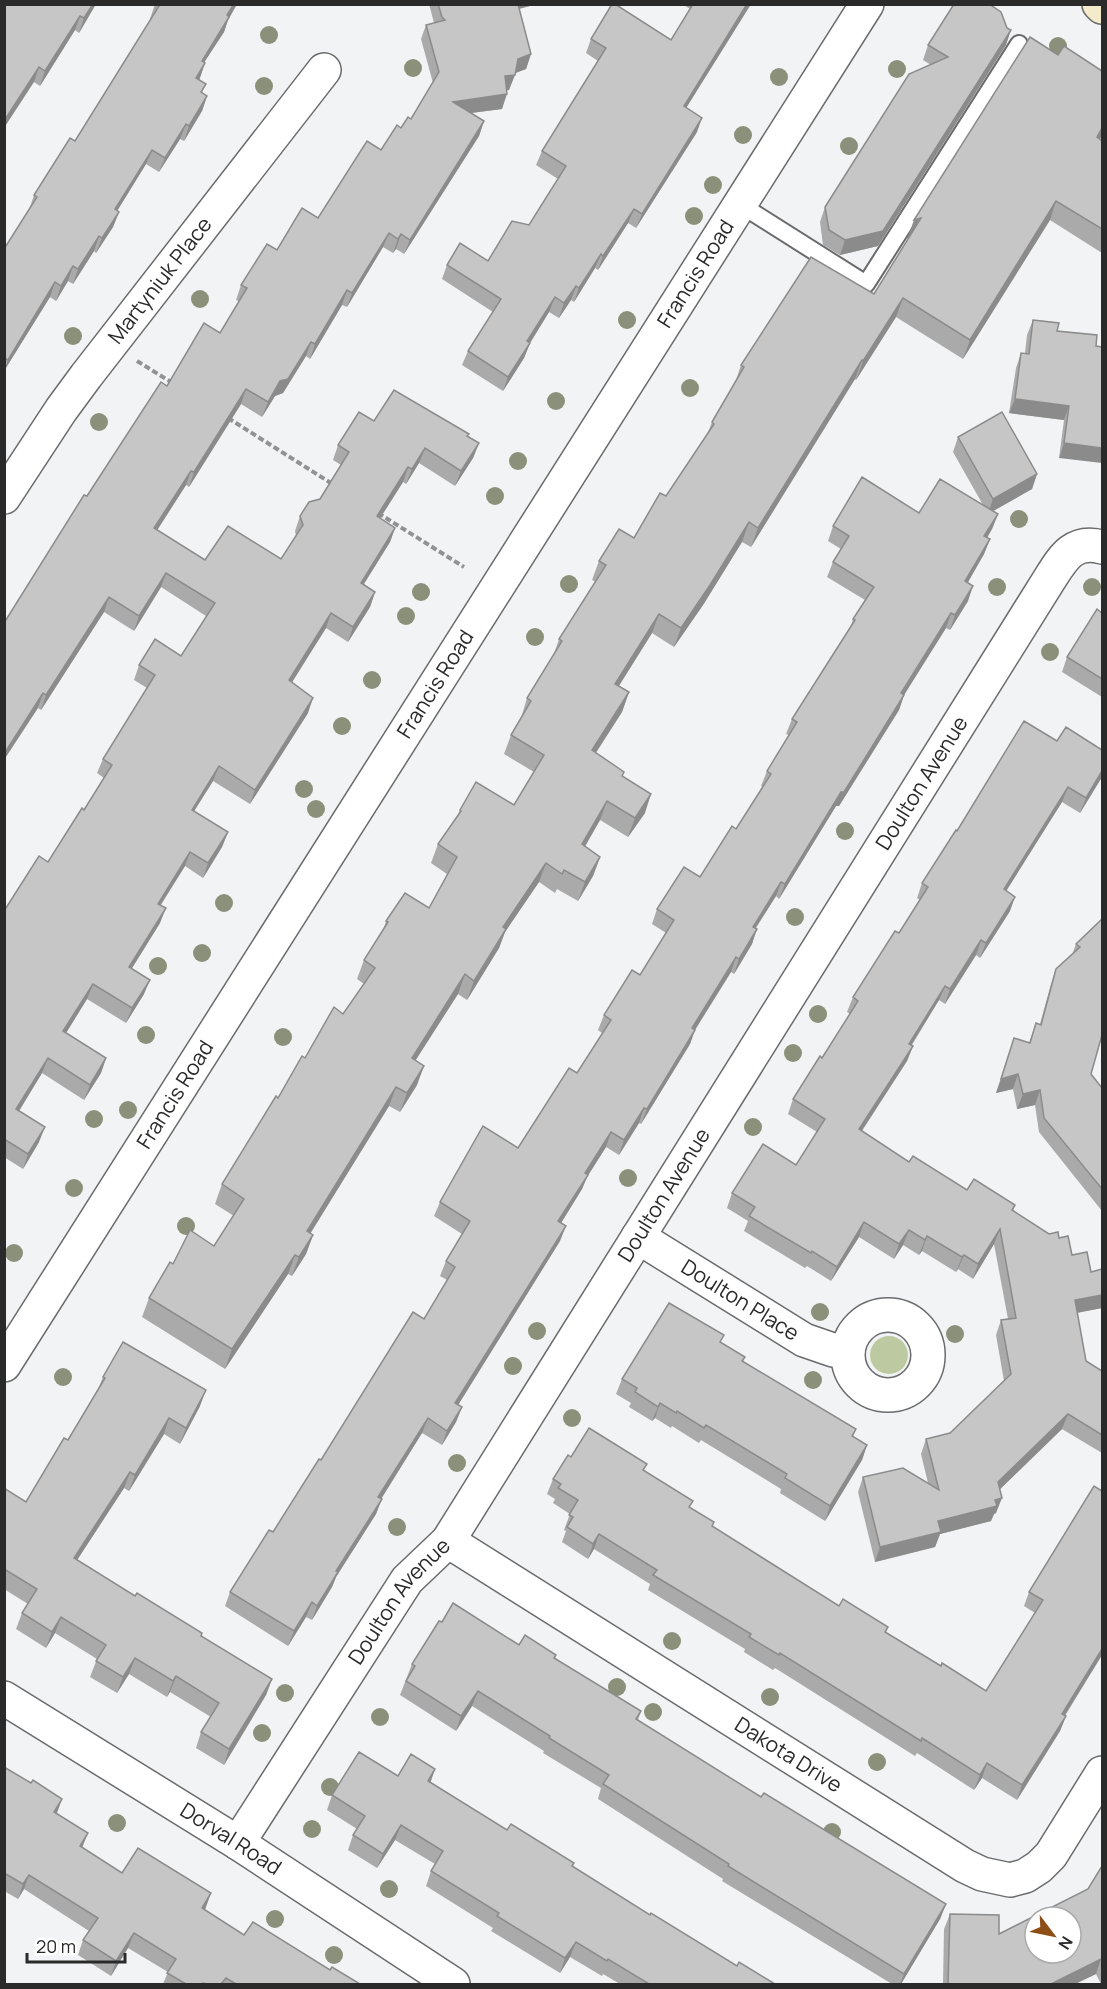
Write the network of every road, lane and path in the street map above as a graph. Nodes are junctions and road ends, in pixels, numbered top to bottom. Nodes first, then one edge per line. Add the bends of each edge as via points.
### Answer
1 (867, 4) edge
2 (1099, 4) edge
3 (1102, 7) edge
4 (1019, 44) dead end
5 (324, 70) dead end
6 (741, 205) junction
7 (111, 345) junction
8 (171, 383) edge
9 (222, 414) edge
10 (343, 490) edge
11 (4, 497) edge
12 (374, 510) edge
13 (1094, 546) edge
14 (464, 567) dead end
15 (638, 1237) junction
16 (848, 1350) dead end
17 (4, 1365) edge
18 (448, 1541) junction
19 (4, 1698) edge
20 (1102, 1773) edge
21 (238, 1843) junction
22 (453, 1984) edge

1 - 6 street, Francis Road
2 - 3 main road
4 - 6 lane via 866,284
5 - 7 street, Martyniuk Place
6 - 17 street, Francis Road
7 - 8 path
7 - 11 street, Martyniuk Place via 61,410
9 - 10 path
12 - 14 path
13 - 15 street, Doulton Avenue via 1075,548 1048,580
15 - 16 street, Doulton Place via 804,1340 833,1350
15 - 18 street, Doulton Avenue
18 - 20 street, Dakota Drive via 982,1874 1010,1880 1039,1867 1051,1855
18 - 21 street, Doulton Avenue via 406,1580
19 - 21 street, Dorval Road
21 - 22 street, Dorval Road

